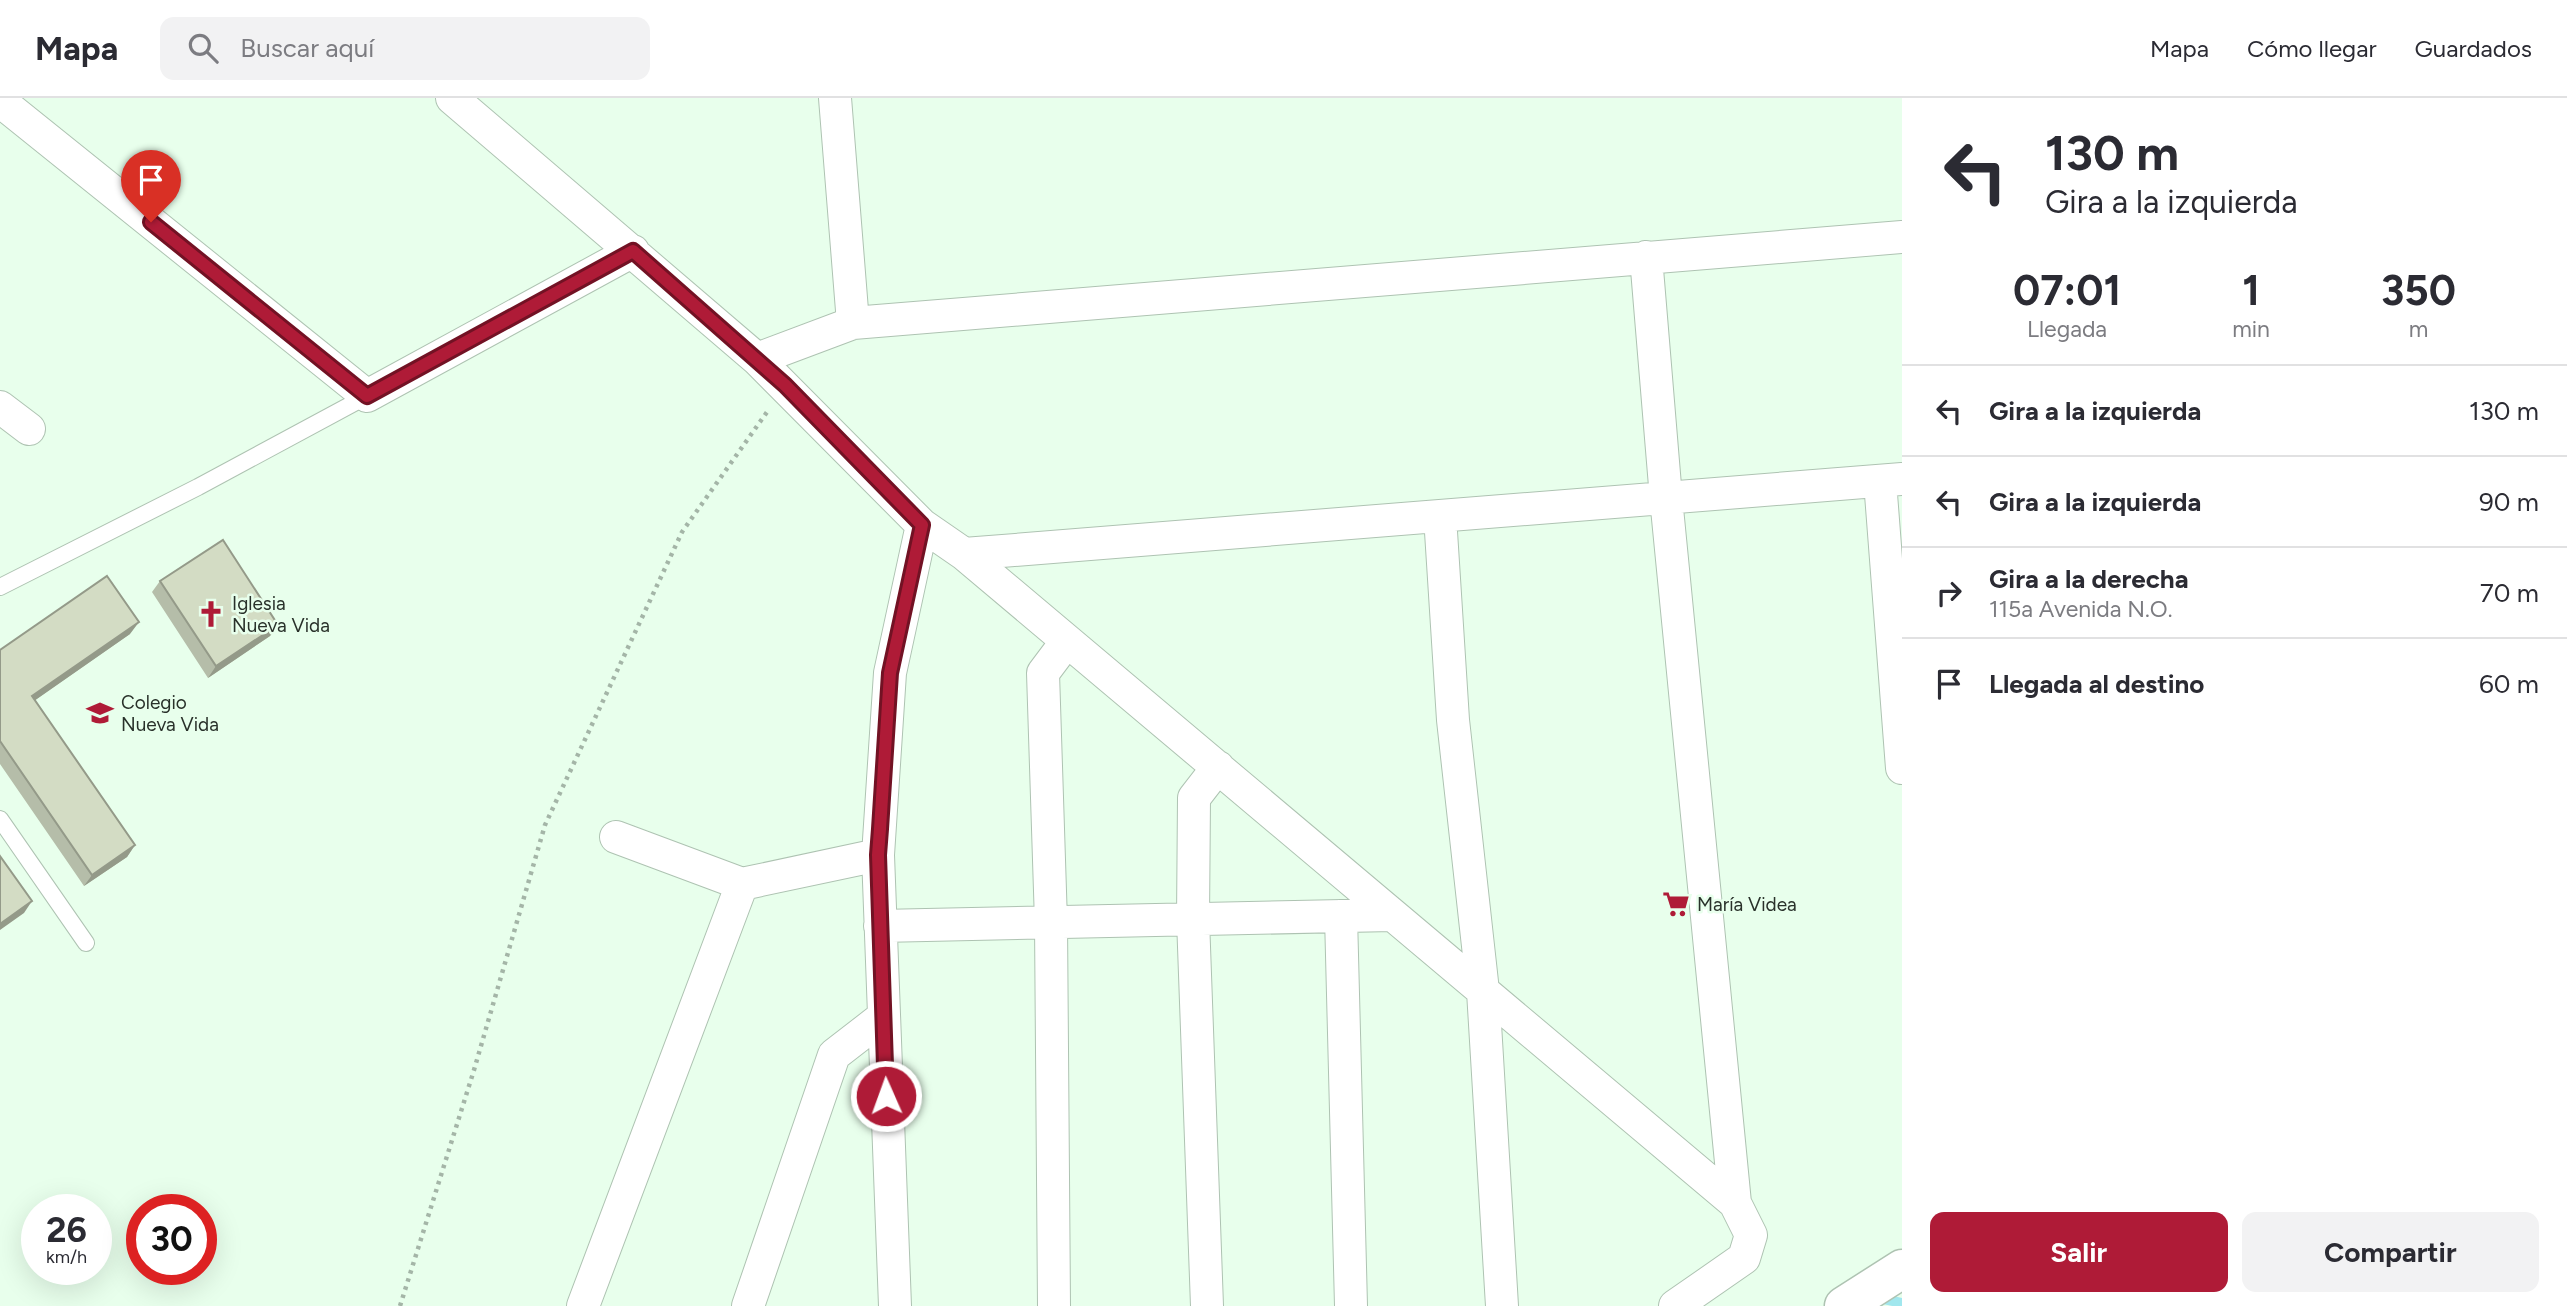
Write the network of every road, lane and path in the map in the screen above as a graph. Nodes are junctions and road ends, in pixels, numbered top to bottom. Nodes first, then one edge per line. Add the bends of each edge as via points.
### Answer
1 (452, 98) edge
2 (835, 98) edge
3 (0, 101) edge
4 (1902, 237) edge
5 (633, 251) junction
6 (1646, 257) junction
7 (853, 323) junction
8 (757, 359) junction
9 (785, 385) junction
10 (367, 396) junction
11 (0, 407) edge
12 (29, 429) dead end
13 (1891, 480) edge
14 (1666, 498) junction
15 (1440, 516) junction
16 (922, 525) junction
17 (964, 554) junction
18 (0, 587) edge
19 (1068, 641) junction
20 (1218, 767) junction
21 (1902, 768) edge
22 (0, 819) edge
23 (616, 837) dead end
24 (878, 855) junction
25 (742, 884) junction
26 (1392, 915) junction
27 (1342, 916) junction
28 (1194, 919) junction
29 (1051, 922) junction
30 (880, 926) junction
31 (86, 943) dead end
32 (1483, 992) junction
33 (883, 1017) junction
34 (1735, 1203) junction
35 (1902, 1269) edge
36 (400, 1306) edge
37 (583, 1306) edge
38 (748, 1306) edge
39 (895, 1306) edge
40 (1054, 1306) edge
41 (1207, 1306) edge
42 (1351, 1306) edge
43 (1502, 1306) edge
44 (1675, 1306) edge
45 (1844, 1306) edge

1 - 5 street
2 - 7 street
3 - 10 street
4 - 6 street
5 - 8 street
5 - 10 street
6 - 7 street
6 - 14 street
7 - 8 street
8 - 9 street
9 - 16 street
9 - 36 path via 682,532 545,825
10 - 18 lane
11 - 12 street
13 - 14 street
13 - 21 street
14 - 15 street
14 - 34 street
15 - 17 street
15 - 32 street via 1453,720
16 - 17 street
16 - 24 street via 890,673
17 - 19 street
19 - 20 street
19 - 29 street via 1043,673
20 - 26 street
20 - 28 street via 1194,798
22 - 31 lane
23 - 25 street
24 - 25 street
24 - 30 street
25 - 37 street
26 - 27 street
26 - 32 street
27 - 28 street
27 - 42 street
28 - 29 street
28 - 41 street
29 - 30 street
29 - 40 street
30 - 33 street
32 - 34 street
32 - 43 street
33 - 38 street via 834,1055
33 - 39 street
34 - 44 street via 1751,1235 1744,1258
35 - 45 street

